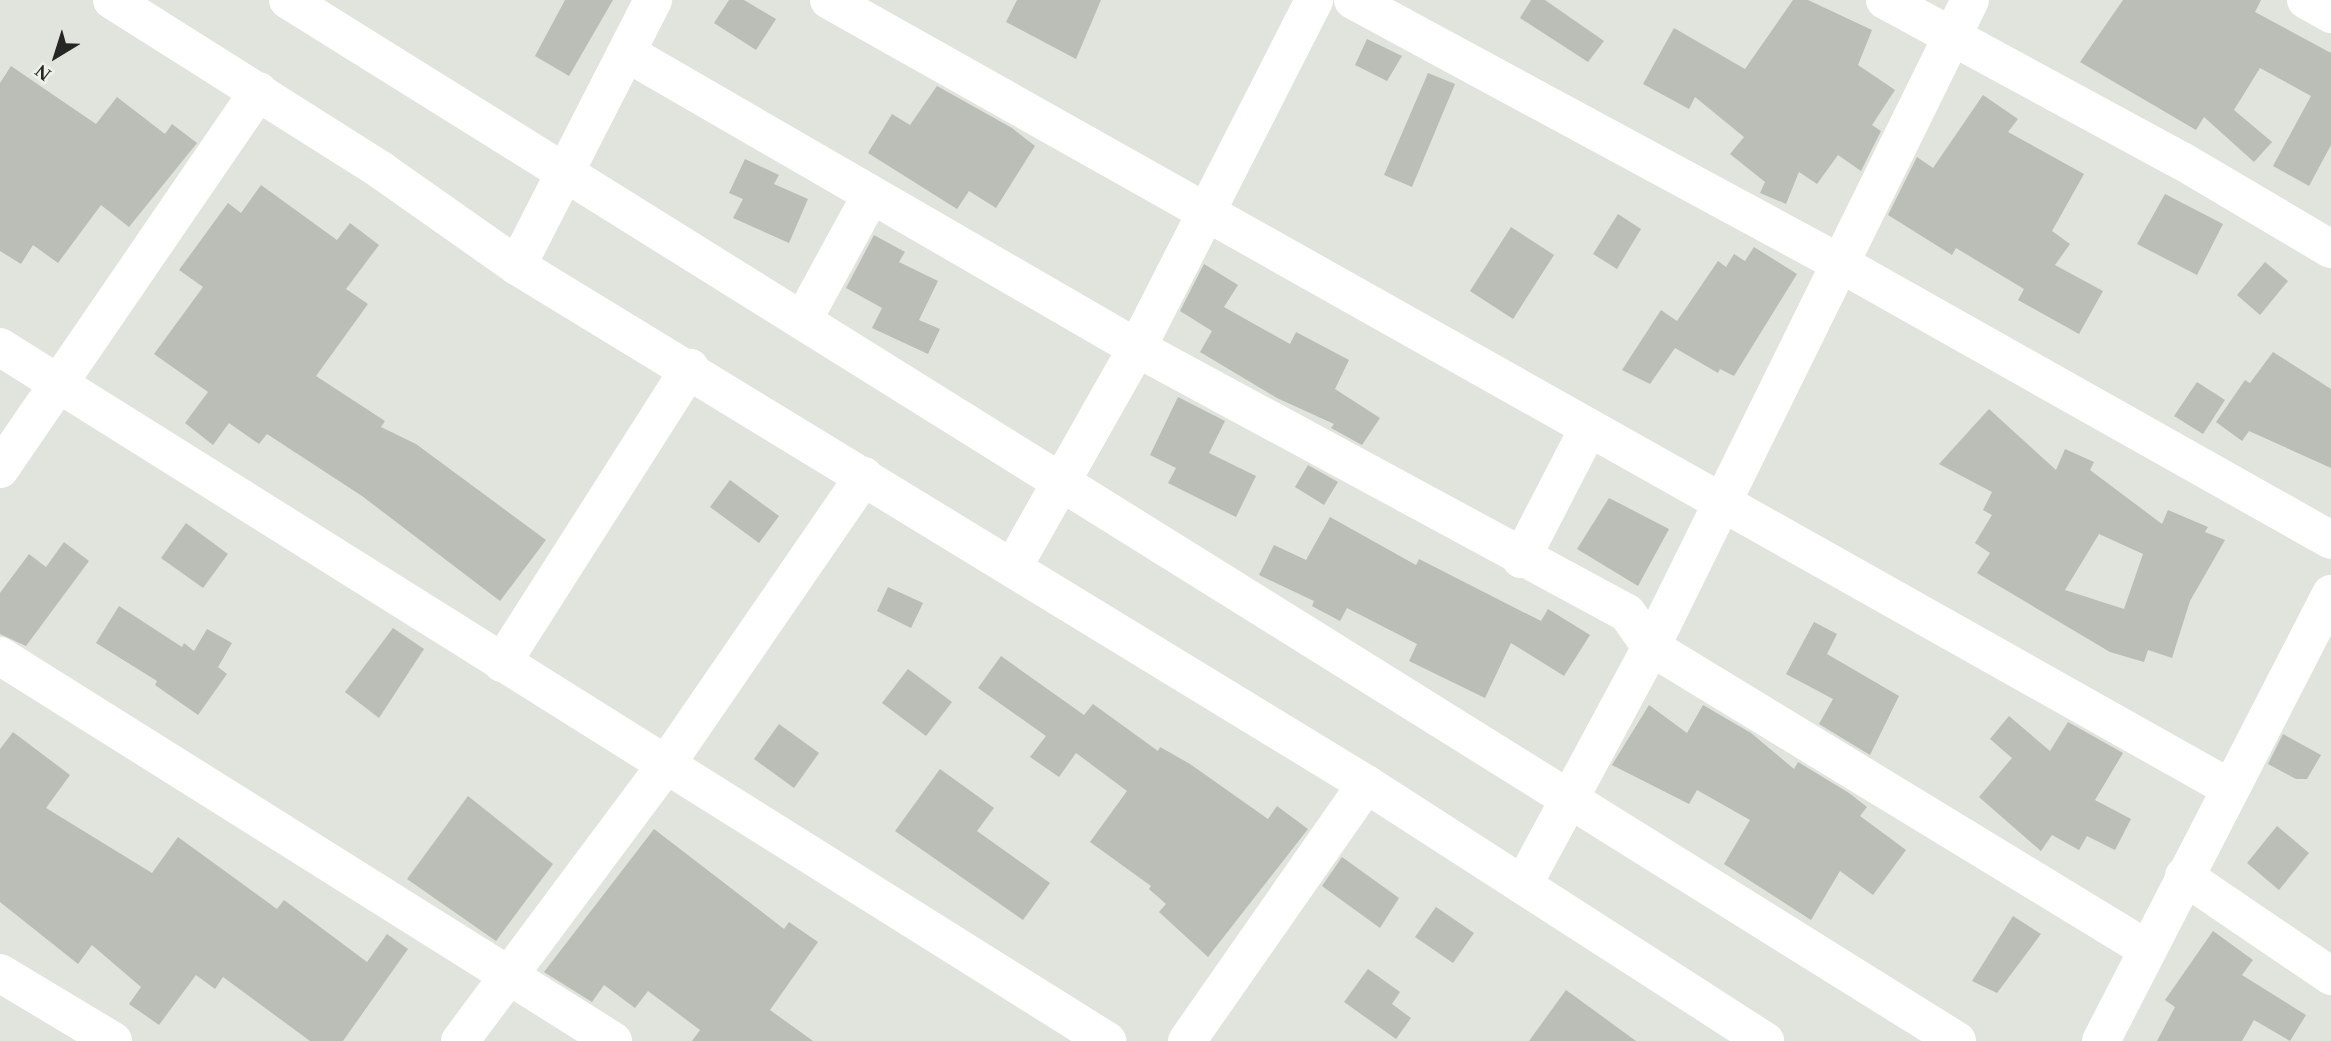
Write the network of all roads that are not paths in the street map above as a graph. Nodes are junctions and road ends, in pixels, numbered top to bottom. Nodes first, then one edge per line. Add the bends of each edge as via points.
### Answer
1 (112, 0) edge
2 (288, 0) edge
3 (653, 0) edge
4 (829, 0) edge
5 (1314, 0) edge
6 (1353, 0) edge
7 (1885, 0) edge
8 (1970, 0) edge
9 (2306, 0) edge
10 (2331, 14) edge
11 (1951, 36) junction
12 (627, 53) junction
13 (259, 92) junction
14 (566, 173) junction
15 (870, 197) junction
16 (1206, 209) junction
17 (2331, 249) edge
18 (1841, 264) junction
19 (517, 266) junction
20 (804, 318) junction
21 (0, 347) edge
22 (1137, 348) junction
23 (690, 368) junction
24 (59, 383) junction
25 (1588, 429) junction
26 (0, 468) edge
27 (864, 476) junction
28 (1062, 483) junction
29 (1721, 503) junction
30 (2331, 540) edge
31 (1521, 559) junction
32 (1013, 566) junction
33 (2331, 594) edge
34 (2322, 634) edge
35 (1651, 647) junction
36 (0, 656) edge
37 (502, 663) junction
38 (667, 762) junction
39 (1366, 784) junction
40 (2230, 788) junction
41 (1567, 802) junction
42 (2185, 876) junction
43 (1523, 885) junction
44 (2147, 949) junction
45 (0, 973) edge
46 (508, 974) junction
47 (2331, 975) edge
48 (113, 1041) edge
49 (460, 1041) edge
50 (613, 1041) edge
51 (1107, 1041) edge
52 (1187, 1041) edge
53 (1765, 1041) edge
54 (1957, 1041) edge
55 (2101, 1041) edge

1 - 13 street
2 - 14 street
3 - 12 street
4 - 16 street
5 - 16 street
6 - 18 street
7 - 11 street
8 - 11 street
9 - 10 street
11 - 17 street via 2182,161
11 - 18 street
12 - 14 street
12 - 15 street
13 - 19 street
13 - 24 street
14 - 19 street
14 - 20 street
15 - 20 street
15 - 22 street
16 - 22 street
16 - 25 street
18 - 29 street
18 - 30 street
19 - 23 street
20 - 28 street
21 - 24 street
22 - 28 street
22 - 31 street
23 - 27 street
23 - 37 street
24 - 26 street
24 - 37 street
25 - 29 street
25 - 31 street
27 - 32 street
27 - 38 street
28 - 32 street
28 - 41 street
29 - 35 street
29 - 40 street
31 - 35 street via 1627,613
32 - 39 street
33 - 34 street
34 - 40 street
35 - 41 street
35 - 44 street
36 - 46 street
37 - 38 street
38 - 46 street
38 - 51 street
39 - 43 street
39 - 52 street
40 - 42 street
41 - 43 street
41 - 54 street
42 - 44 street
42 - 47 street
43 - 53 street
44 - 55 street
45 - 48 street
46 - 49 street
46 - 50 street

